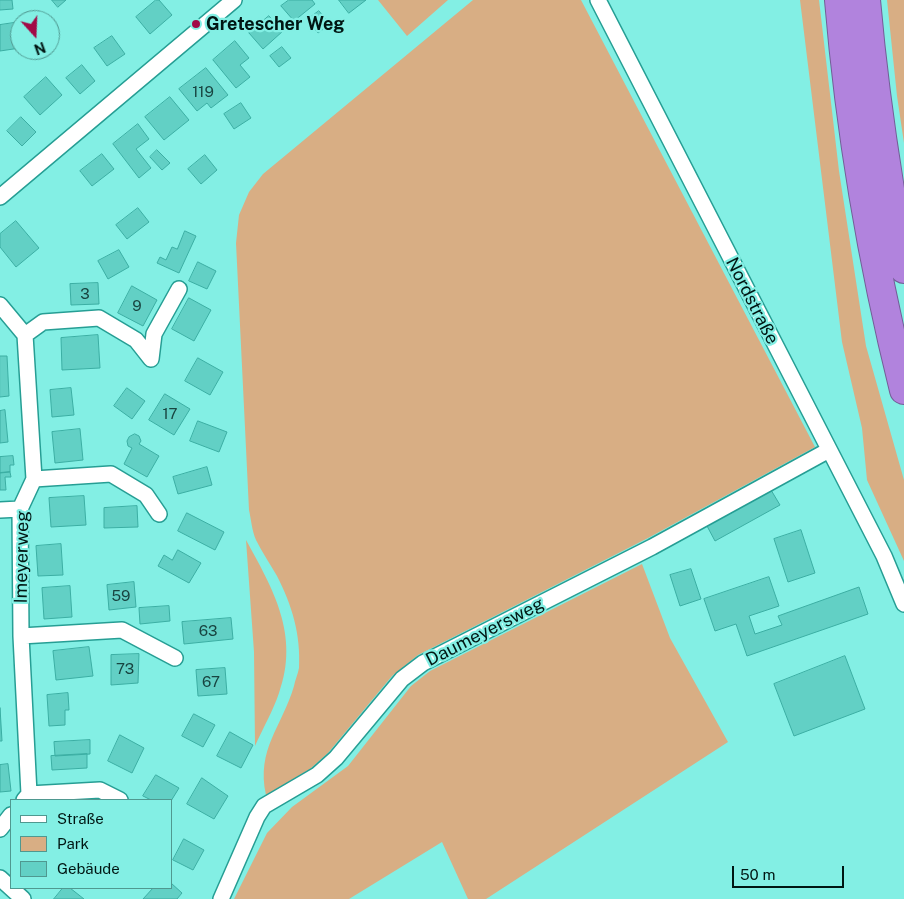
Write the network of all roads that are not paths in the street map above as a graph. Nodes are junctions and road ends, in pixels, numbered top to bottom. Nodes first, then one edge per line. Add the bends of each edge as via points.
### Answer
1 (234, 0) edge
2 (598, 0) edge
3 (838, 0) edge
4 (866, 0) edge
5 (0, 197) edge
6 (904, 269) edge
7 (179, 290) dead end
8 (0, 305) edge
9 (25, 335) junction
10 (904, 390) edge
11 (829, 450) junction
12 (34, 479) junction
13 (20, 509) junction
14 (0, 510) edge
15 (159, 514) dead end
16 (904, 604) edge
17 (21, 636) junction
18 (175, 658) dead end
19 (27, 797) edge
20 (118, 799) edge
21 (10, 816) edge
22 (0, 829) edge
23 (0, 878) edge
24 (10, 887) edge
25 (12, 889) edge
26 (23, 899) edge
27 (221, 899) edge

1 - 5 street
2 - 11 street, Nordstraße
3 - 10 highway via 861,183 886,321
4 - 6 highway via 887,177
7 - 9 street via 154,334 151,359 136,340 99,318 43,322
8 - 9 street
9 - 12 street, Imeyerweg
11 - 16 street, Nordstraße via 884,556
11 - 27 street, Daumeyersweg via 652,547 422,663 402,679 336,758 317,774 264,806
12 - 13 street, Imeyerweg
12 - 15 street via 110,474 146,495
13 - 14 street
13 - 17 street, Imeyerweg
17 - 18 street via 122,630
17 - 19 street, Imeyerweg
19 - 20 street, Imeyerweg via 100,790
21 - 22 street
23 - 24 street
25 - 26 street

